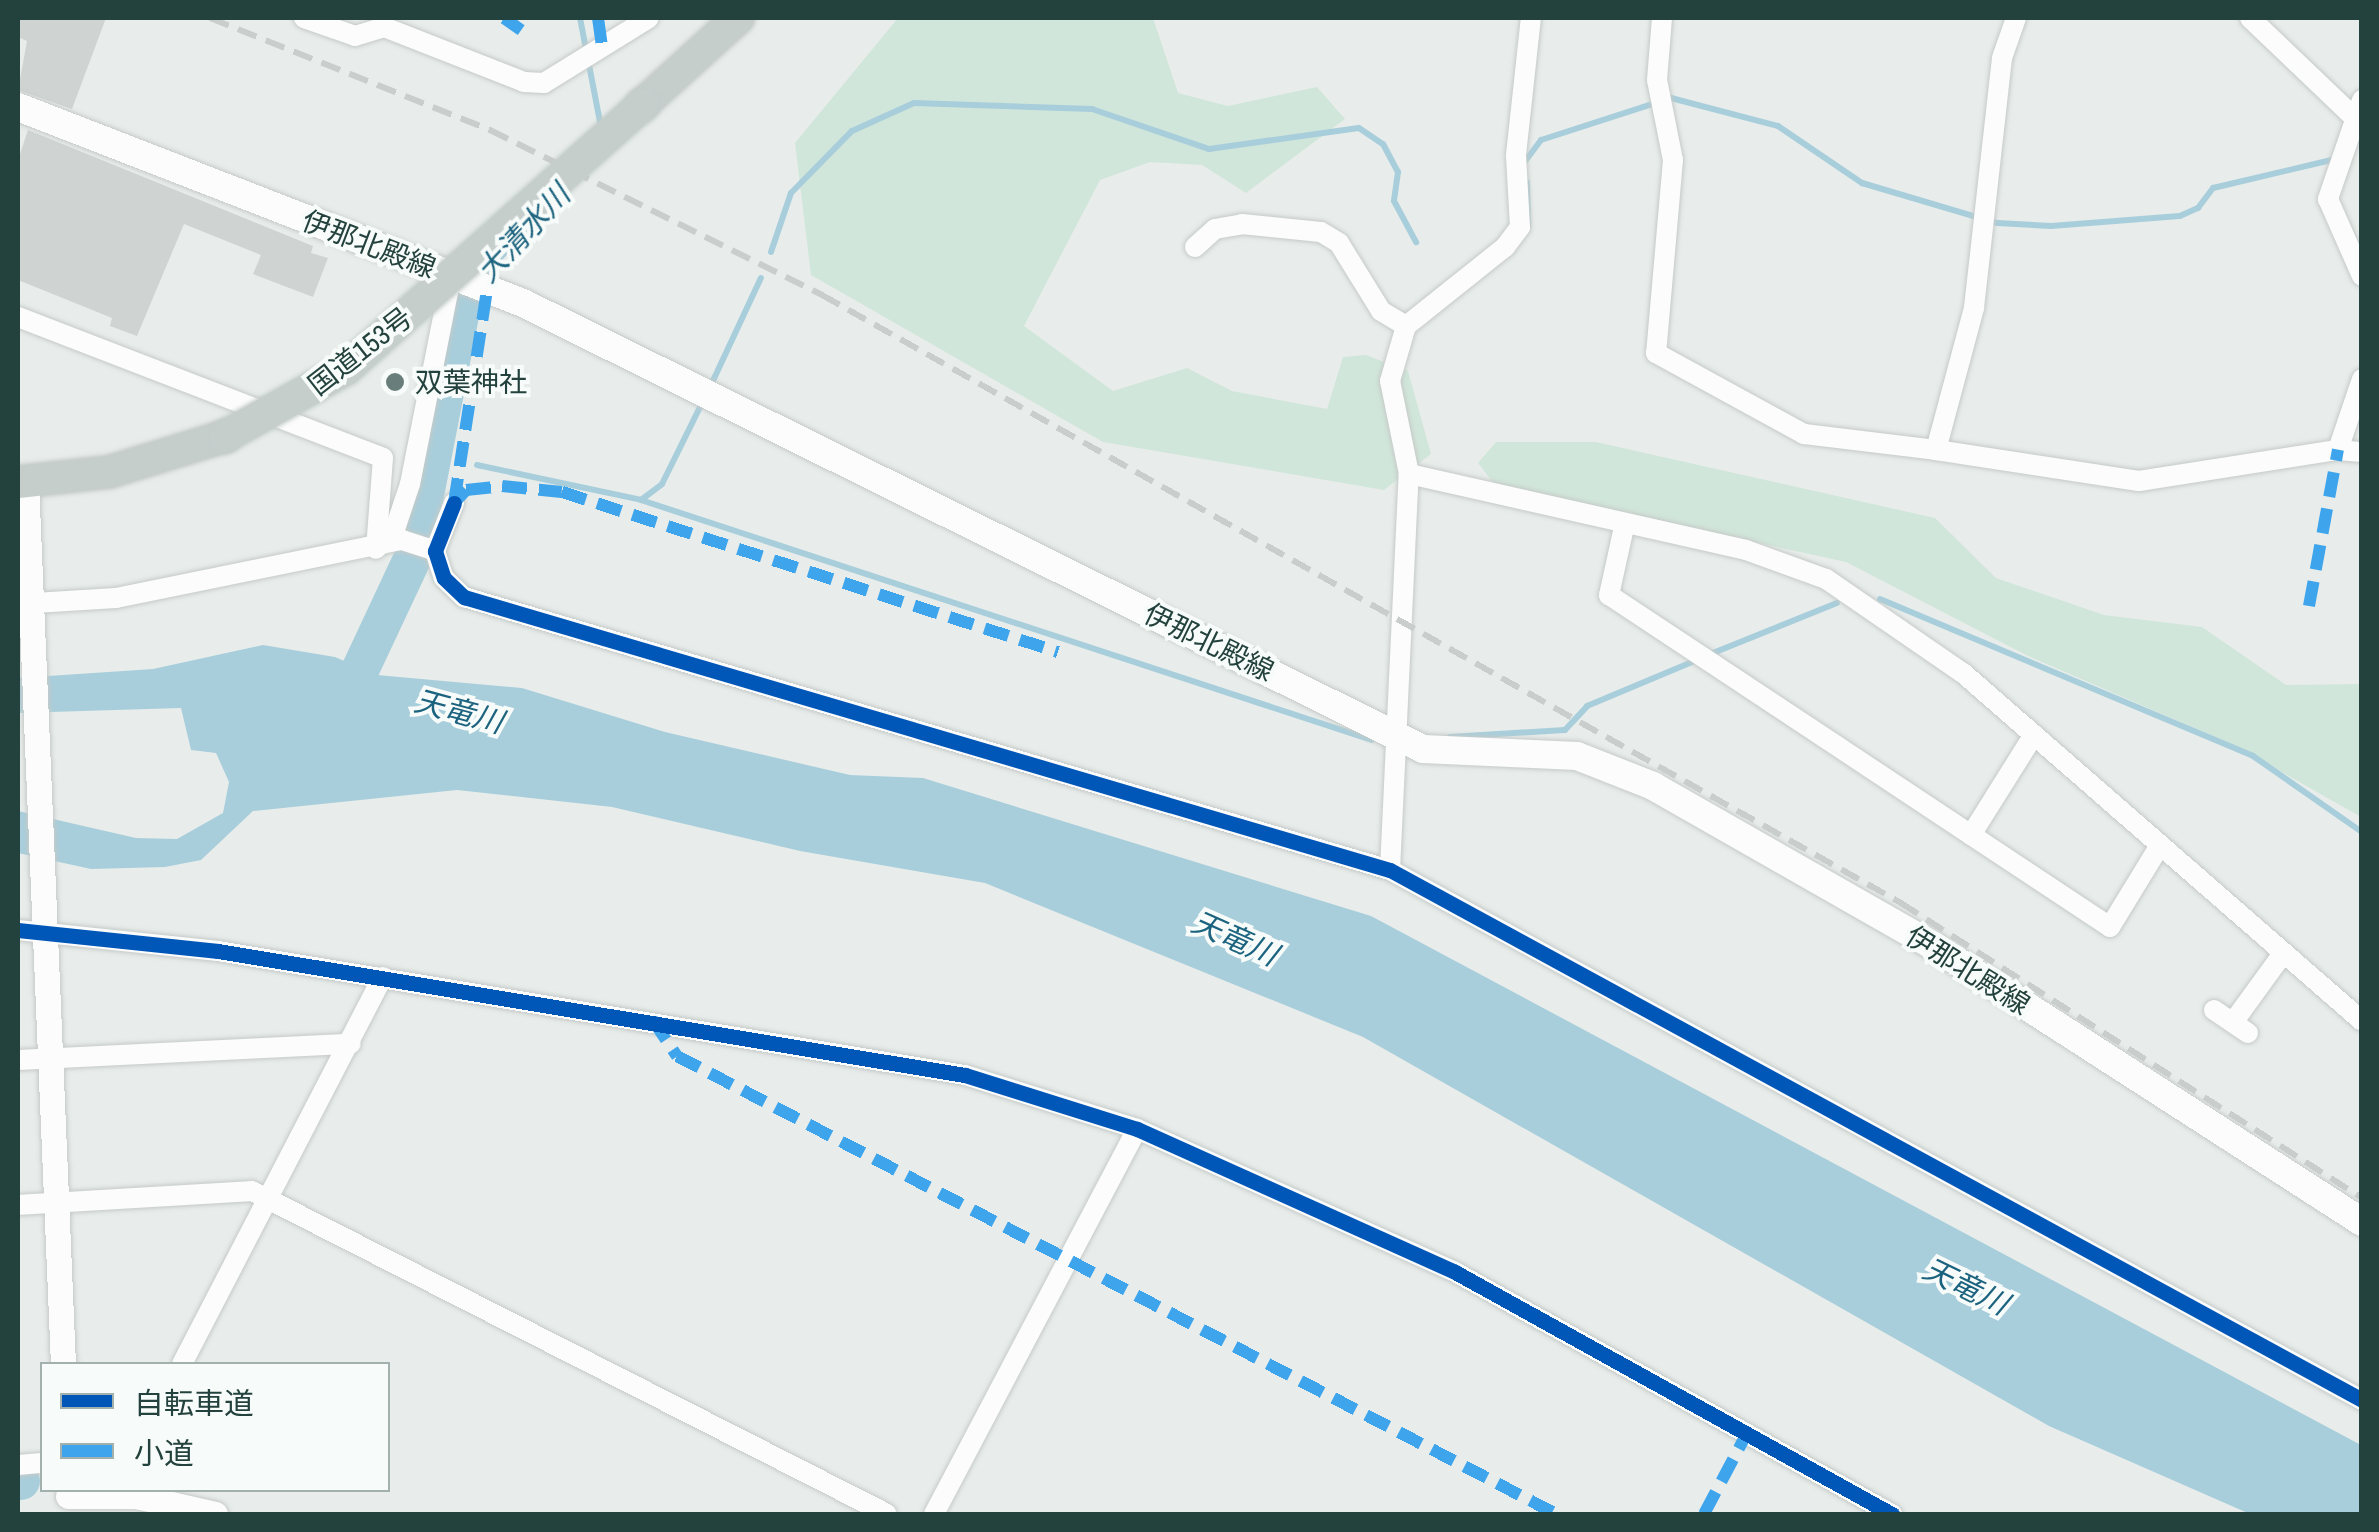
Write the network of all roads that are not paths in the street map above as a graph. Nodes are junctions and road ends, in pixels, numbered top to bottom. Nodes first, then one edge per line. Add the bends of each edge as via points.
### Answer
1 (304, 18) edge
2 (648, 18) edge
3 (738, 18) edge
4 (1532, 18) edge
5 (1662, 18) edge
6 (2016, 18) edge
7 (2250, 18) edge
8 (18, 107) edge
9 (2359, 115) edge
10 (1195, 247) dead end
11 (2362, 276) edge
12 (465, 281) junction
13 (18, 317) edge
14 (1406, 326) junction
15 (2362, 379) edge
16 (1936, 450) junction
17 (2338, 450) junction
18 (2362, 452) edge
19 (1408, 474) junction
20 (22, 482) edge
21 (454, 503) dead end
22 (1624, 526) junction
23 (376, 549) junction
24 (435, 551) junction
25 (28, 607) edge
26 (1392, 734) junction
27 (2034, 736) junction
28 (1971, 834) junction
29 (2157, 850) junction
30 (1390, 870) junction
31 (48, 926) junction
32 (18, 930) edge
33 (2282, 956) junction
34 (383, 977) junction
35 (2214, 1010) dead end
36 (2362, 1021) edge
37 (352, 1044) junction
38 (18, 1060) edge
39 (53, 1060) junction
40 (1136, 1129) junction
41 (273, 1198) junction
42 (60, 1204) junction
43 (18, 1205) edge
44 (2362, 1222) edge
45 (63, 1362) edge
46 (183, 1362) edge
47 (2362, 1400) edge
48 (137, 1493) edge
49 (67, 1500) edge
50 (214, 1514) edge
51 (887, 1514) edge
52 (934, 1514) edge
53 (1892, 1514) edge

1 - 2 street via 355,36 384,26 524,82 544,82
3 - 20 highway, 国道153号, bridge via 346,369 226,436 108,472
4 - 14 street via 1516,155 1520,227 1506,248
5 - 16 street via 1661,99 1673,160 1656,352 1804,434
6 - 16 street via 2002,58 1987,223
7 - 9 street
8 - 12 main road, 伊那北殿線
9 - 11 street via 2328,198
10 - 14 street via 1215,229 1242,224 1322,232 1338,244 1381,311
12 - 23 street via 410,484 394,529
12 - 26 main road, 伊那北殿線 via 706,393
13 - 23 street via 384,458
14 - 19 street via 1390,381
15 - 17 street
16 - 17 street via 2139,480
17 - 18 street
19 - 22 street
19 - 26 street
20 - 25 street
21 - 24 street
22 - 27 street via 1746,550 1826,579 1890,617
22 - 28 street via 1609,594
23 - 24 street via 402,540
23 - 25 street via 116,598
24 - 30 street via 444,578 464,597
25 - 31 street
26 - 30 street
26 - 44 main road, 伊那北殿線 via 1423,748 1468,754 1576,756 1653,786 1935,948
27 - 28 street
27 - 29 street
28 - 29 street via 2110,927
29 - 33 street
30 - 47 street
31 - 32 street
31 - 34 street
31 - 39 street
33 - 35 street via 2241,1027
33 - 36 street
34 - 37 street
34 - 40 street via 965,1074
37 - 39 street
37 - 41 street
38 - 39 street
39 - 42 street
40 - 52 street
40 - 53 street via 1455,1272
41 - 42 street via 252,1191
41 - 46 street
41 - 51 street
42 - 43 street
42 - 45 street
48 - 49 street
48 - 50 street

